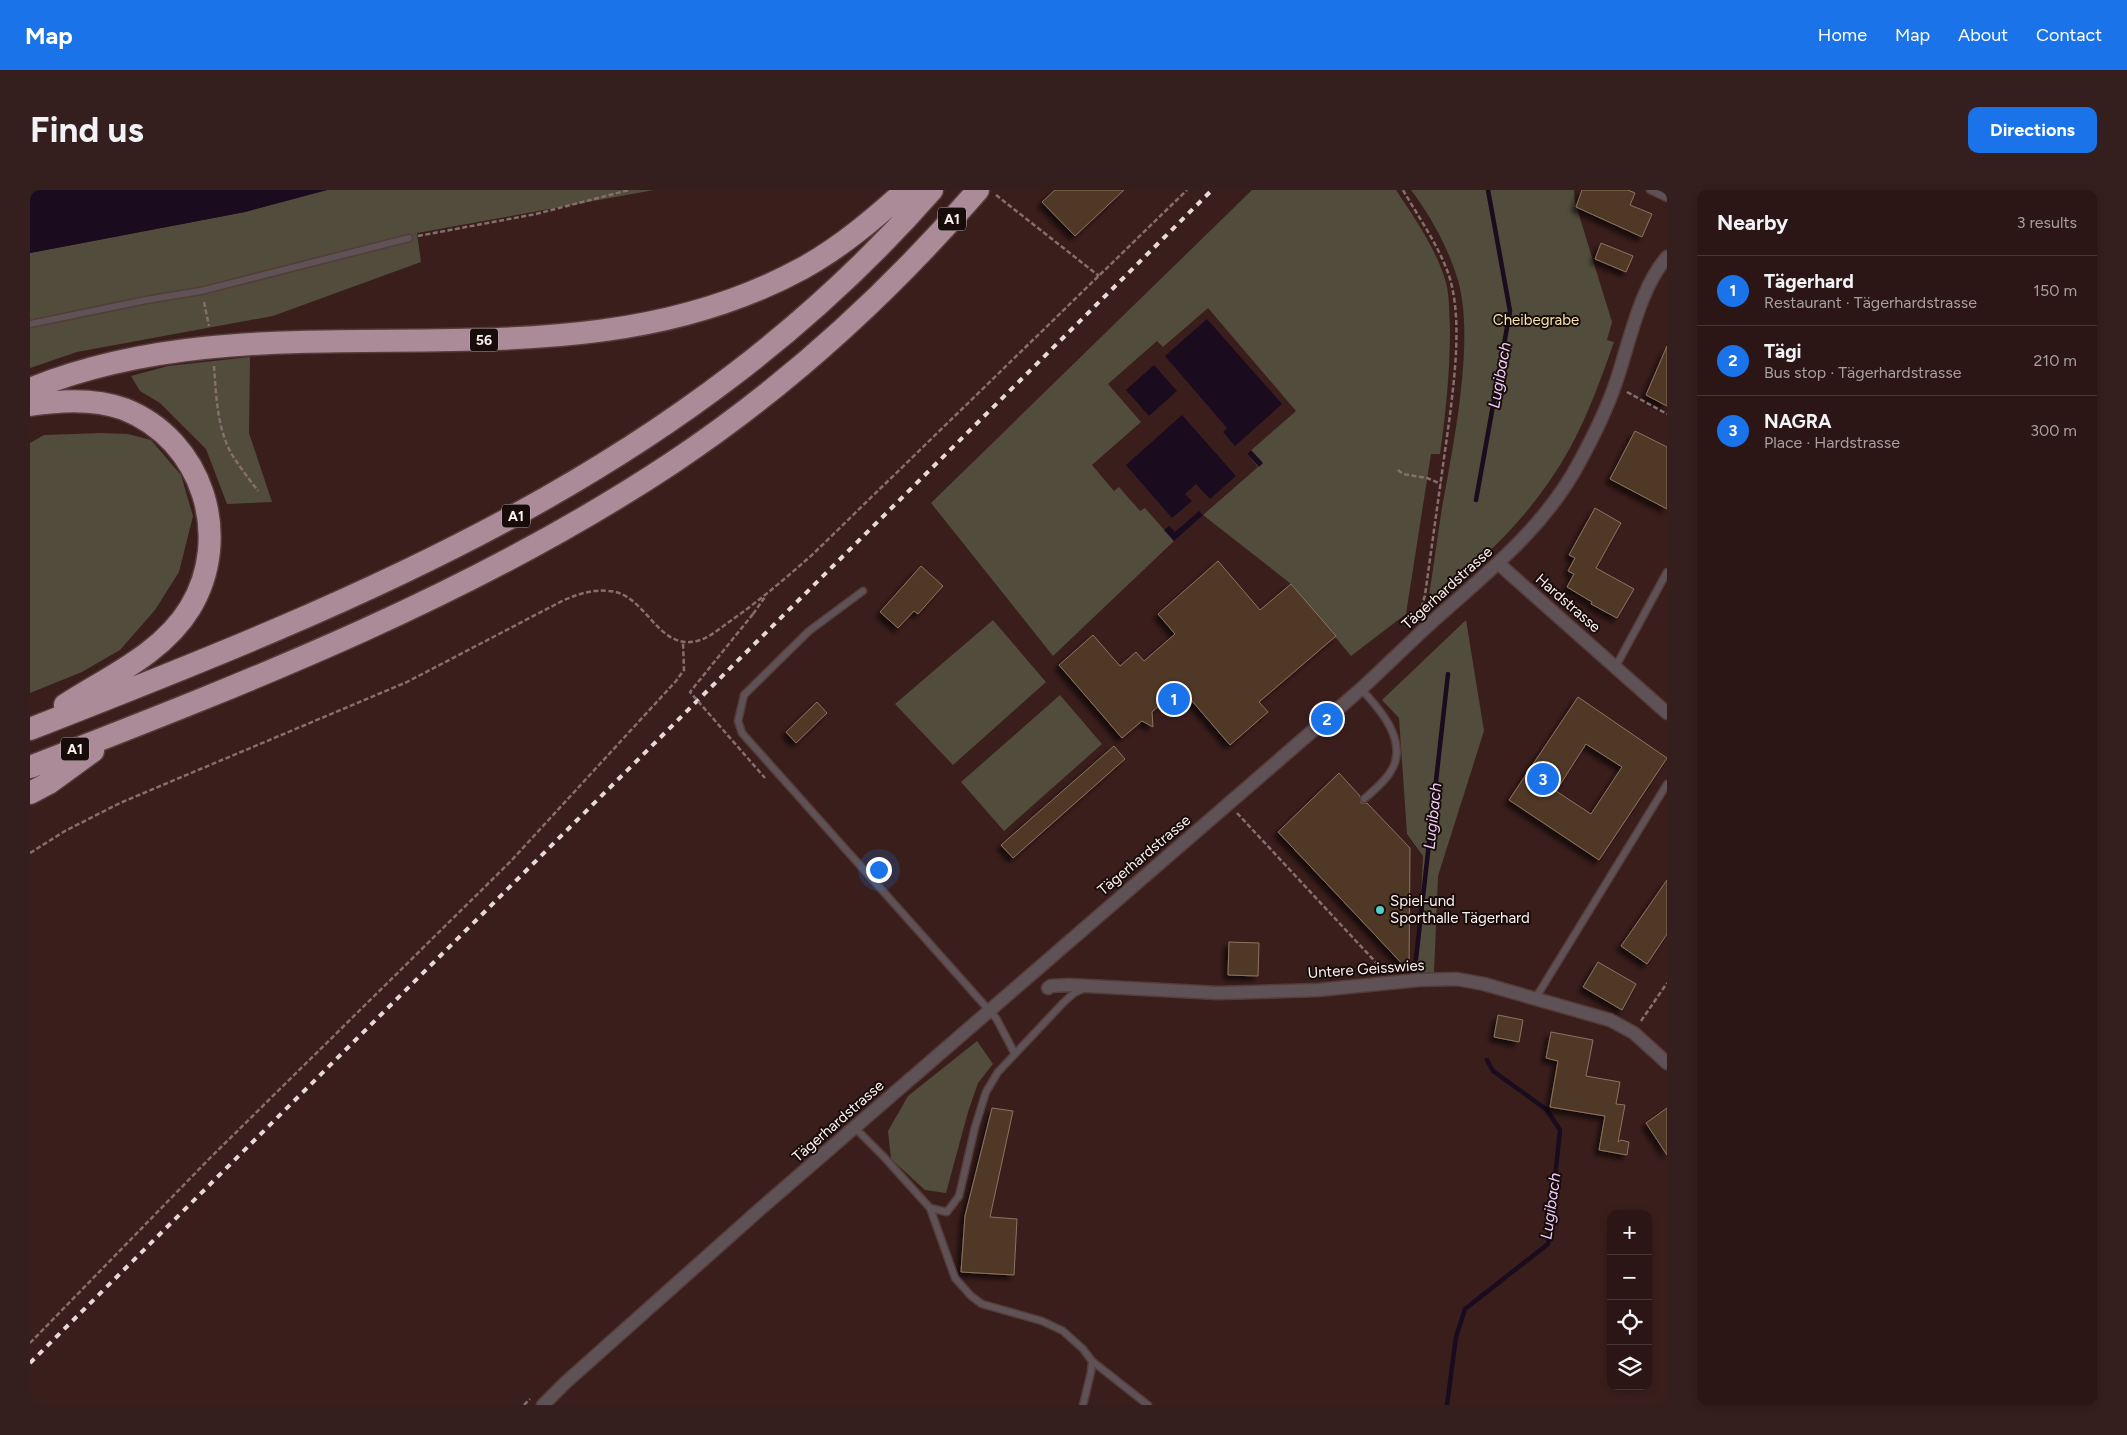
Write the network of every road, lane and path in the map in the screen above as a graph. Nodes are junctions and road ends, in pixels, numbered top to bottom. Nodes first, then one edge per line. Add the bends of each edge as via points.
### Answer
1 (629, 190) edge
2 (906, 190) edge
3 (932, 190) edge
4 (978, 190) edge
5 (990, 190) edge
6 (1187, 190) edge
7 (1402, 190) edge
8 (1650, 190) edge
9 (1667, 198) edge
10 (409, 238) joint
11 (1667, 257) edge
12 (1099, 276) junction
13 (201, 291) junction
14 (30, 324) edge
15 (209, 326) dead end
16 (214, 366) dead end
17 (1614, 388) junction
18 (30, 389) edge
19 (30, 405) edge
20 (1667, 414) edge
21 (1398, 470) dead end
22 (1441, 484) junction
23 (258, 491) dead end
24 (1499, 564) junction
25 (1667, 572) edge
26 (863, 591) dead end
27 (767, 595) junction
28 (1419, 616) dead end
29 (682, 642) junction
30 (1616, 666) junction
31 (1361, 689) junction
32 (1667, 713) edge
33 (30, 728) edge
34 (120, 731) junction
35 (30, 766) edge
36 (765, 778) dead end
37 (1667, 784) edge
38 (30, 793) edge
39 (1364, 799) dead end
40 (1229, 805) junction
41 (30, 853) edge
42 (1396, 983) junction
43 (1667, 983) edge
44 (1088, 986) junction
45 (1048, 988) dead end
46 (1535, 999) junction
47 (988, 1011) junction
48 (1634, 1033) junction
49 (1015, 1054) junction
50 (1667, 1063) edge
51 (854, 1127) junction
52 (930, 1208) junction
53 (30, 1343) edge
54 (1092, 1361) junction
55 (543, 1405) edge
56 (1083, 1405) edge
57 (1148, 1405) edge

1 - 10 path via 536,214
2 - 18 highway, 56 via 854,235 804,268 735,299 672,319 605,332 528,338 218,346 98,366
3 - 33 highway, A1 via 844,281 777,341 687,410 577,482 480,536 370,589 244,644
4 - 34 highway, A1 via 898,278 812,357 741,414 632,489 532,548 422,603 272,670
5 - 12 path
6 - 12 path
7 - 22 path via 1441,257 1454,303 1454,385
8 - 9 lane
10 - 13 lane
11 - 17 street, Tägerhardstrasse via 1658,267 1645,296
12 - 27 path
13 - 14 lane
13 - 15 path
16 - 23 path via 225,438
17 - 20 path
17 - 24 street, Tägerhardstrasse via 1579,463 1562,490 1523,540
19 - 33 highway via 61,401 104,404 123,409 157,428 181,451 199,481 207,507 210,540 207,567 200,588 172,632 154,649
21 - 22 path
22 - 28 path
24 - 30 street, Hardstrasse
24 - 31 street, Tägerhardstrasse
25 - 30 lane
26 - 47 lane via 809,631 744,695 738,721 742,733
27 - 29 path via 708,637
27 - 36 path, bridge via 690,692
29 - 41 path via 667,635 623,594 610,590 582,593 407,682 120,803
29 - 53 path via 684,670 676,681 510,862 209,1159
30 - 32 street, Hardstrasse
31 - 39 lane via 1386,718 1393,732 1396,758 1392,770
31 - 40 street, Tägerhardstrasse
34 - 35 highway, A1
34 - 38 highway via 50,783
37 - 46 lane
40 - 42 path
40 - 47 street, Tägerhardstrasse
42 - 44 street, Untere Geisswies via 1318,990 1218,993
42 - 46 street, Untere Geisswies via 1457,979
43 - 48 path
44 - 45 street, Untere Geisswies via 1069,984
44 - 49 lane via 1063,1003
46 - 48 street, Untere Geisswies via 1610,1020
47 - 49 lane via 996,1018
47 - 51 street, Tägerhardstrasse
48 - 50 street, Untere Geisswies
49 - 52 lane via 998,1072 986,1092 959,1196 947,1212
51 - 52 lane
51 - 55 street, Tägerhardstrasse
52 - 54 lane via 955,1278 971,1296 982,1304 1042,1321 1063,1331
54 - 56 lane
54 - 57 lane

